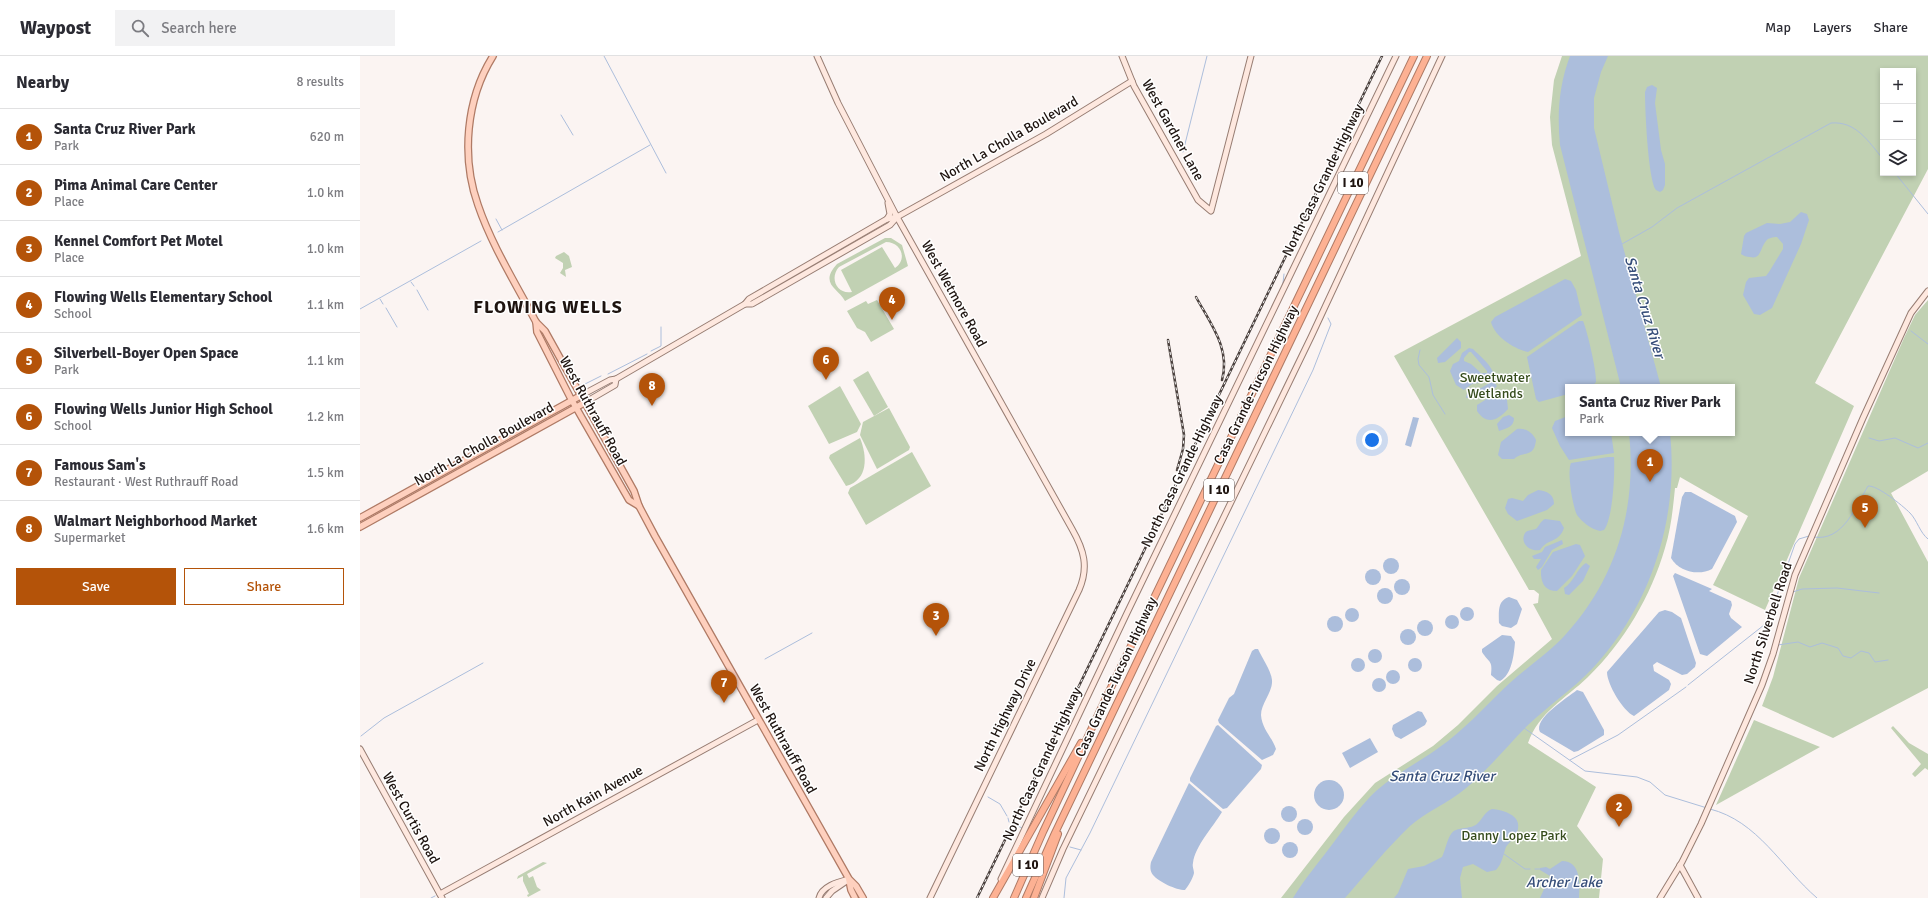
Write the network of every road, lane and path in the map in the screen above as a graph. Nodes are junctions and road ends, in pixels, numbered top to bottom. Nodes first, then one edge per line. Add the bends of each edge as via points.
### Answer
1 (493, 56) edge
2 (817, 56) edge
3 (1122, 56) edge
4 (1251, 56) edge
5 (1396, 56) edge
6 (1442, 56) edge
7 (1414, 57) edge
8 (1426, 57) edge
9 (1132, 81) junction
10 (1123, 87) junction
11 (1137, 91) junction
12 (887, 200) junction
13 (897, 217) junction
14 (888, 219) junction
15 (1928, 291) edge
16 (745, 304) junction
17 (536, 322) junction
18 (616, 379) junction
19 (580, 396) junction
20 (572, 400) junction
21 (584, 403) junction
22 (576, 407) junction
23 (639, 506) junction
24 (360, 518) edge
25 (360, 526) edge
26 (1078, 539) joint
27 (1100, 711) junction
28 (758, 720) junction
29 (360, 748) edge
30 (1075, 791) junction
31 (1680, 865) junction
32 (849, 879) junction
33 (441, 896) edge
34 (819, 898) edge
35 (826, 898) edge
36 (855, 898) edge
37 (863, 898) edge
38 (930, 898) edge
39 (993, 898) edge
40 (1014, 898) edge
41 (1026, 898) edge
42 (1034, 898) edge
43 (1042, 898) edge
44 (1660, 898) edge
45 (1698, 898) edge

1 - 17 main road, West Ruthrauff Road via 479,86 468,135 473,188 488,231
2 - 12 street, West Wetmore Road
3 - 9 street, West Gardner Lane
4 - 11 street, West Gardner Lane via 1211,211 1198,200
5 - 39 street, North Casa Grande Highway via 1127,613
6 - 43 street via 1311,337 1063,849
7 - 27 highway, Casa Grande-Tucson Highway / I 10
8 - 30 highway, Casa Grande-Tucson Highway / I 10
9 - 10 street, North La Cholla Boulevard
9 - 11 street, West Gardner Lane
10 - 11 street
10 - 13 street, North La Cholla Boulevard via 1046,134
12 - 13 street, West Wetmore Road
12 - 14 street via 890,214
13 - 14 street, North La Cholla Boulevard
13 - 16 street, North La Cholla Boulevard via 890,225 752,304
13 - 26 street, West Wetmore Road
14 - 16 street, North La Cholla Boulevard via 749,299
15 - 31 street, North Silverbell Road via 1911,313 1901,332 1811,536 1788,594 1773,654 1762,685 1701,824
16 - 18 street, North La Cholla Boulevard
17 - 19 main road, West Ruthrauff Road via 544,331
17 - 20 main road, West Ruthrauff Road via 537,332
18 - 19 street, North La Cholla Boulevard
18 - 21 street, North La Cholla Boulevard via 615,385
19 - 20 main road, North La Cholla Boulevard
19 - 21 main road, West Ruthrauff Road
20 - 22 main road, West Ruthrauff Road
20 - 24 main road, North La Cholla Boulevard
21 - 22 main road, North La Cholla Boulevard
21 - 23 main road, West Ruthrauff Road via 634,491
22 - 23 main road, West Ruthrauff Road via 629,500
22 - 25 main road, North La Cholla Boulevard
23 - 28 main road, West Ruthrauff Road
26 - 38 street, North Highway Drive via 1085,562 1082,582
27 - 39 highway
27 - 40 highway, Casa Grande-Tucson Highway / I 10
28 - 32 main road, West Ruthrauff Road
28 - 33 street, North Kain Avenue
29 - 33 street, West Curtis Road
30 - 41 highway, Casa Grande-Tucson Highway / I 10
30 - 42 highway
31 - 44 street, North Silverbell Road
31 - 45 street
32 - 34 street via 828,888
32 - 35 street
32 - 36 main road, West Ruthrauff Road
32 - 37 main road, West Ruthrauff Road

